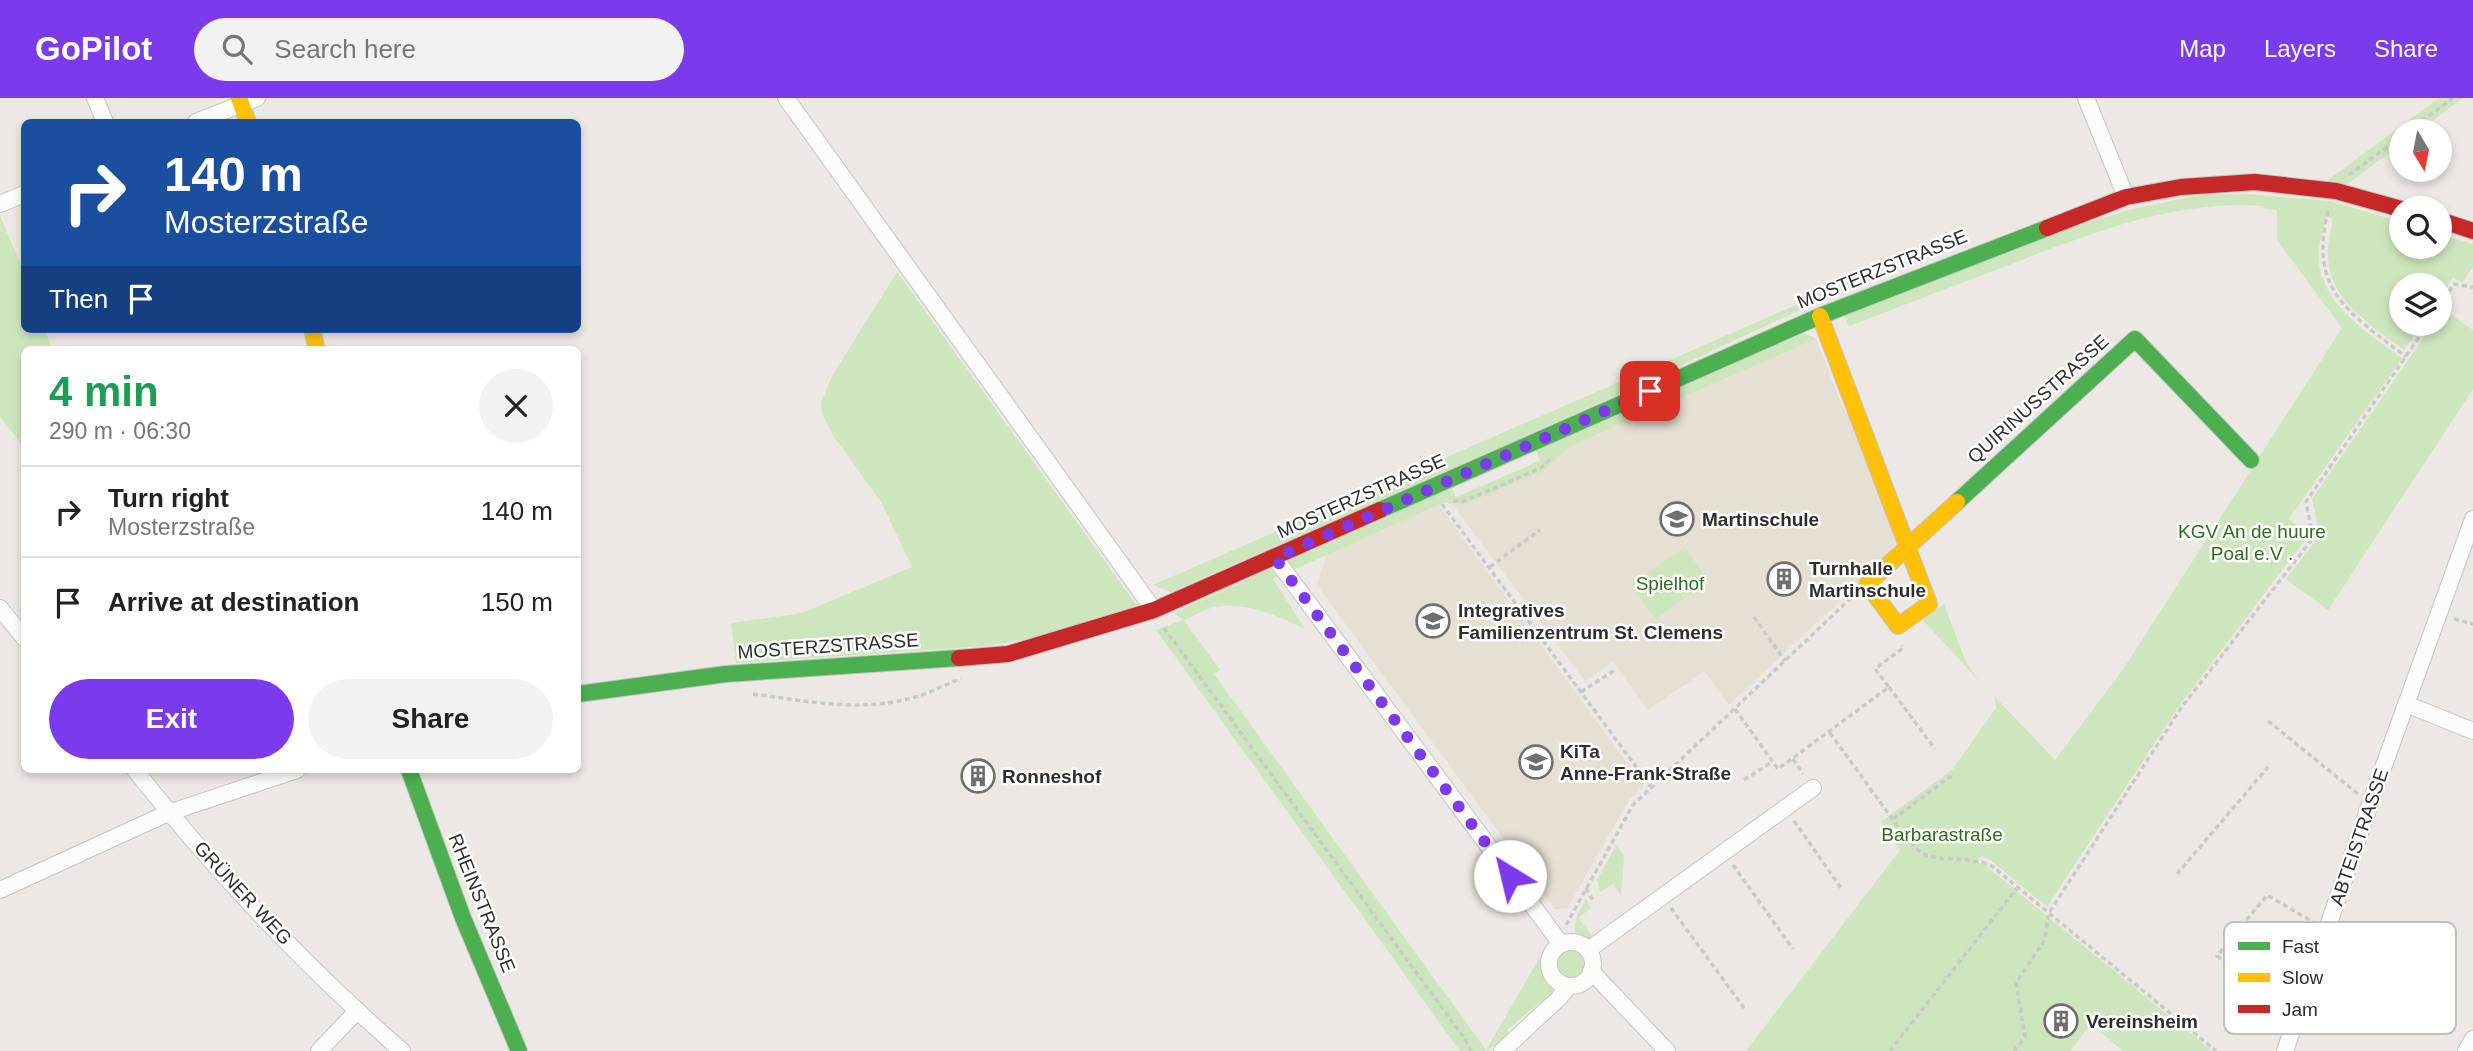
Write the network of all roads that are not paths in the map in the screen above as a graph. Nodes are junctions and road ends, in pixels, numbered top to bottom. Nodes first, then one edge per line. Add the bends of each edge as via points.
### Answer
1 (95, 98) edge
2 (257, 98) edge
3 (786, 98) edge
4 (2086, 98) edge
5 (240, 101) edge
6 (105, 119) edge
7 (202, 119) edge
8 (247, 119) edge
9 (21, 195) edge
10 (2126, 197) junction
11 (0, 204) edge
12 (2389, 206) edge
13 (2452, 224) edge
14 (2473, 231) edge
15 (1820, 316) junction
16 (2251, 460) dead end
17 (2473, 519) edge
18 (1908, 546) junction
19 (1275, 558) junction
20 (0, 608) edge
21 (1154, 610) junction
22 (21, 634) edge
23 (581, 694) edge
24 (2406, 704) junction
25 (2473, 731) edge
26 (137, 773) edge
27 (289, 773) edge
28 (410, 773) edge
29 (1813, 788) dead end
30 (168, 813) junction
31 (0, 890) edge
32 (2330, 922) edge
33 (1559, 942) junction
34 (1587, 950) junction
35 (1591, 971) junction
36 (1569, 986) junction
37 (357, 1011) junction
38 (2291, 1034) edge
39 (2473, 1039) edge
40 (319, 1051) edge
41 (402, 1051) edge
42 (519, 1051) edge
43 (1502, 1051) edge
44 (1667, 1051) edge
45 (2285, 1051) edge
46 (2466, 1051) edge

1 - 6 street
2 - 5 street
3 - 21 street
4 - 10 street
5 - 7 street
5 - 8 street
9 - 11 street
10 - 12 street, MOSTERZSTRASSE via 2181,187 2255,182 2336,191
10 - 15 street, MOSTERZSTRASSE
13 - 14 street
15 - 18 street
15 - 19 street, MOSTERZSTRASSE
16 - 18 street, QUIRINUSSTRASSE via 2135,339
17 - 24 street, ABTEISTRASSE
18 - 18 street, QUIRINUSSTRASSE via 1928,604 1898,626 1867,584
19 - 21 street, MOSTERZSTRASSE
19 - 33 street
20 - 22 street
21 - 23 street, MOSTERZSTRASSE via 1008,654 726,674
24 - 25 street
24 - 32 street, ABTEISTRASSE
26 - 30 street, GRÜNER WEG
27 - 30 street
28 - 42 street, RHEINSTRASSE via 463,918
29 - 34 street
30 - 31 street
30 - 37 street, GRÜNER WEG
33 - 34 street via 1575,942
33 - 36 street via 1549,968 1556,980
34 - 35 street
35 - 36 street via 1582,982
35 - 44 street
36 - 43 street
37 - 40 street
37 - 41 street, GRÜNER WEG
38 - 45 street, ABTEISTRASSE
39 - 46 street

